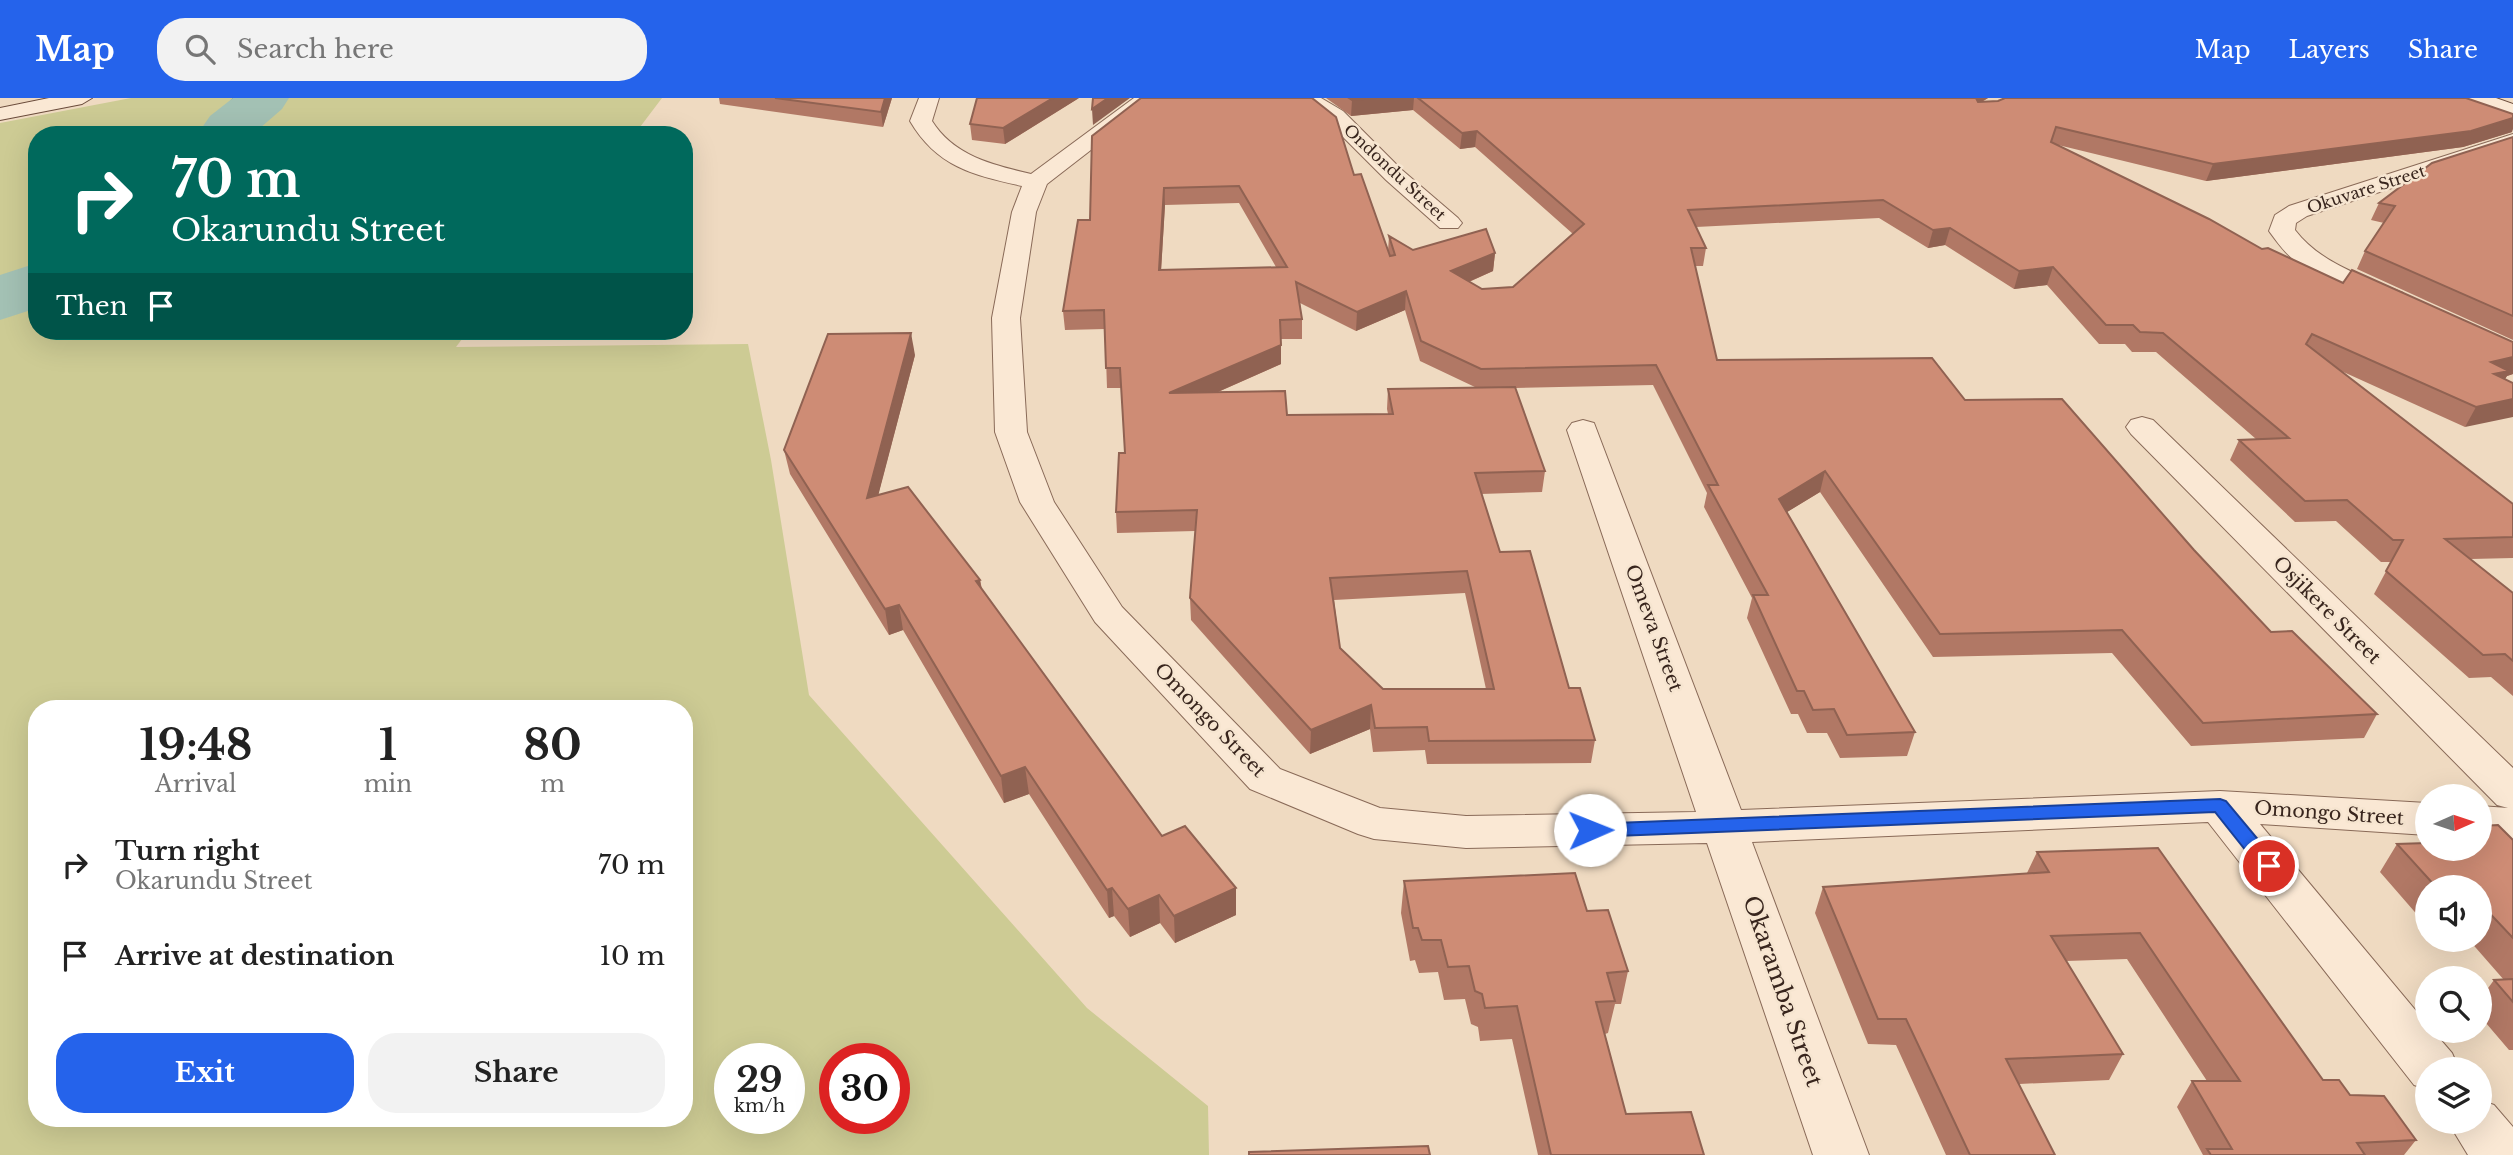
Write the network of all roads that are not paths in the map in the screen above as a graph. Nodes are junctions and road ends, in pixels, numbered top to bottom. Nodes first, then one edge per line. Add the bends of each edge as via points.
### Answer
1 (82, 98) edge
2 (929, 98) edge
3 (1148, 98) edge
4 (1306, 98) edge
5 (2476, 98) edge
6 (2513, 111) edge
7 (0, 114) edge
8 (2513, 141) edge
9 (1036, 182) junction
10 (1449, 223) dead end
11 (2413, 308) edge
12 (2142, 427) dead end
13 (1583, 430) dead end
14 (2513, 794) edge
15 (2220, 806) junction
16 (2415, 818) edge
17 (2492, 823) edge
18 (2513, 824) edge
19 (1725, 827) junction
20 (2423, 1057) edge
21 (2485, 1134) edge
22 (1841, 1155) edge
23 (2502, 1155) edge

1 - 7 street
2 - 9 street via 921,121 940,147 972,166
3 - 9 street, Omongo Street
4 - 10 street, Ondondu Street via 1335,116
5 - 6 street
8 - 11 street, Okuvare Street via 2298,211 2284,220 2282,231 2291,245 2314,262
9 - 19 street, Omongo Street via 1024,212 1006,318 1011,432 1037,502 1108,614 1265,779 1374,823 1466,832
12 - 14 street, Osjikere Street
13 - 19 street, Omeva Street
15 - 16 street, Omongo Street
15 - 19 street, Omongo Street
15 - 20 street
17 - 18 street
19 - 22 street, Okaramba Street
21 - 23 street

